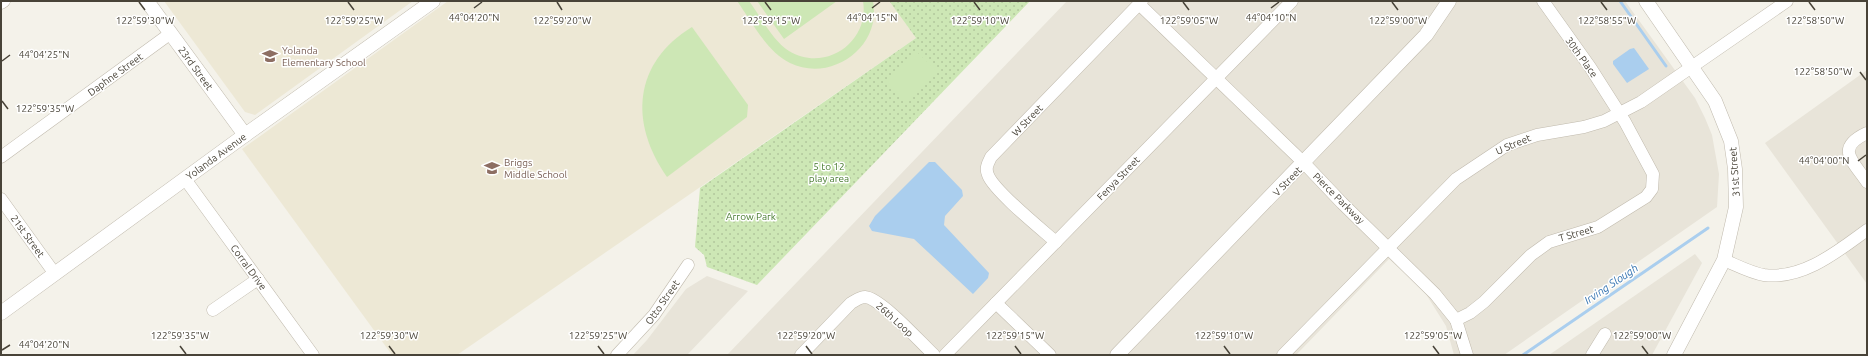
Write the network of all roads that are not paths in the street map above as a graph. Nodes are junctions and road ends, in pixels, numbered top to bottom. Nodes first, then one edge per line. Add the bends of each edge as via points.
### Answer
1 (4, 1) edge
2 (147, 1) edge
3 (433, 1) edge
4 (1292, 1) edge
5 (1449, 1) edge
6 (1543, 1) edge
7 (1646, 1) edge
8 (1787, 1) edge
9 (1140, 2) edge
10 (1, 3) edge
11 (171, 33) junction
12 (1693, 67) junction
13 (1216, 78) junction
14 (1619, 113) junction
15 (1867, 133) edge
16 (244, 135) junction
17 (1, 157) edge
18 (1304, 163) junction
19 (185, 179) junction
20 (1867, 182) edge
21 (1, 199) edge
22 (1867, 230) edge
23 (1056, 242) junction
24 (1389, 247) junction
25 (1724, 260) junction
26 (688, 264) dead end
27 (55, 274) junction
28 (258, 279) junction
29 (996, 303) junction
30 (213, 310) dead end
31 (1, 313) edge
32 (1456, 320) junction
33 (1605, 334) dead end
34 (312, 355) edge
35 (617, 355) edge
36 (801, 355) edge
37 (934, 355) edge
38 (945, 355) edge
39 (1050, 355) edge
40 (1117, 355) edge
41 (1283, 355) edge
42 (1467, 355) edge
43 (1592, 355) edge
44 (1674, 355) edge

1 - 10 street
2 - 11 street, 23rd Street
3 - 16 street, Yolanda Avenue
4 - 13 street, Fenya Street
5 - 18 street, V Street via 1426,35
6 - 14 street, 30th Place
7 - 12 street, 31st Street
8 - 12 street, U Street
9 - 13 street, Pierce Parkway
9 - 23 street, W Street via 991,158 987,166 988,176 1003,194
11 - 16 street, 23rd Street
11 - 17 street, Daphne Street
12 - 14 street, U Street via 1652,95
12 - 25 street, 31st Street via 1715,101 1732,141 1736,207
13 - 18 street, Pierce Parkway
13 - 23 street, Fenya Street
14 - 24 street, U Street via 1604,122 1537,135 1498,149 1456,179
14 - 32 street, T Street via 1653,174 1652,189 1646,197 1598,227 1549,242 1531,255 1484,302
15 - 20 street via 1854,139 1849,152
16 - 19 street, Yolanda Avenue
18 - 24 street, Pierce Parkway
18 - 40 street, V Street
19 - 27 street, Yolanda Avenue
19 - 28 street, Corral Drive
21 - 27 street, 21st Street
22 - 25 street via 1820,262 1789,274 1764,275
23 - 29 street, Fenya Street
24 - 32 street, Pierce Parkway via 1435,294
24 - 41 street, U Street
25 - 44 street, 31st Street
26 - 35 street, Otto Street via 654,315
27 - 31 street, Yolanda Avenue
28 - 30 street
28 - 34 street, Corral Drive
29 - 38 street, Fenya Street
29 - 39 street
32 - 42 street, Pierce Parkway
33 - 43 street
36 - 37 street, 26th Loop via 847,307 859,298 865,297 878,302

